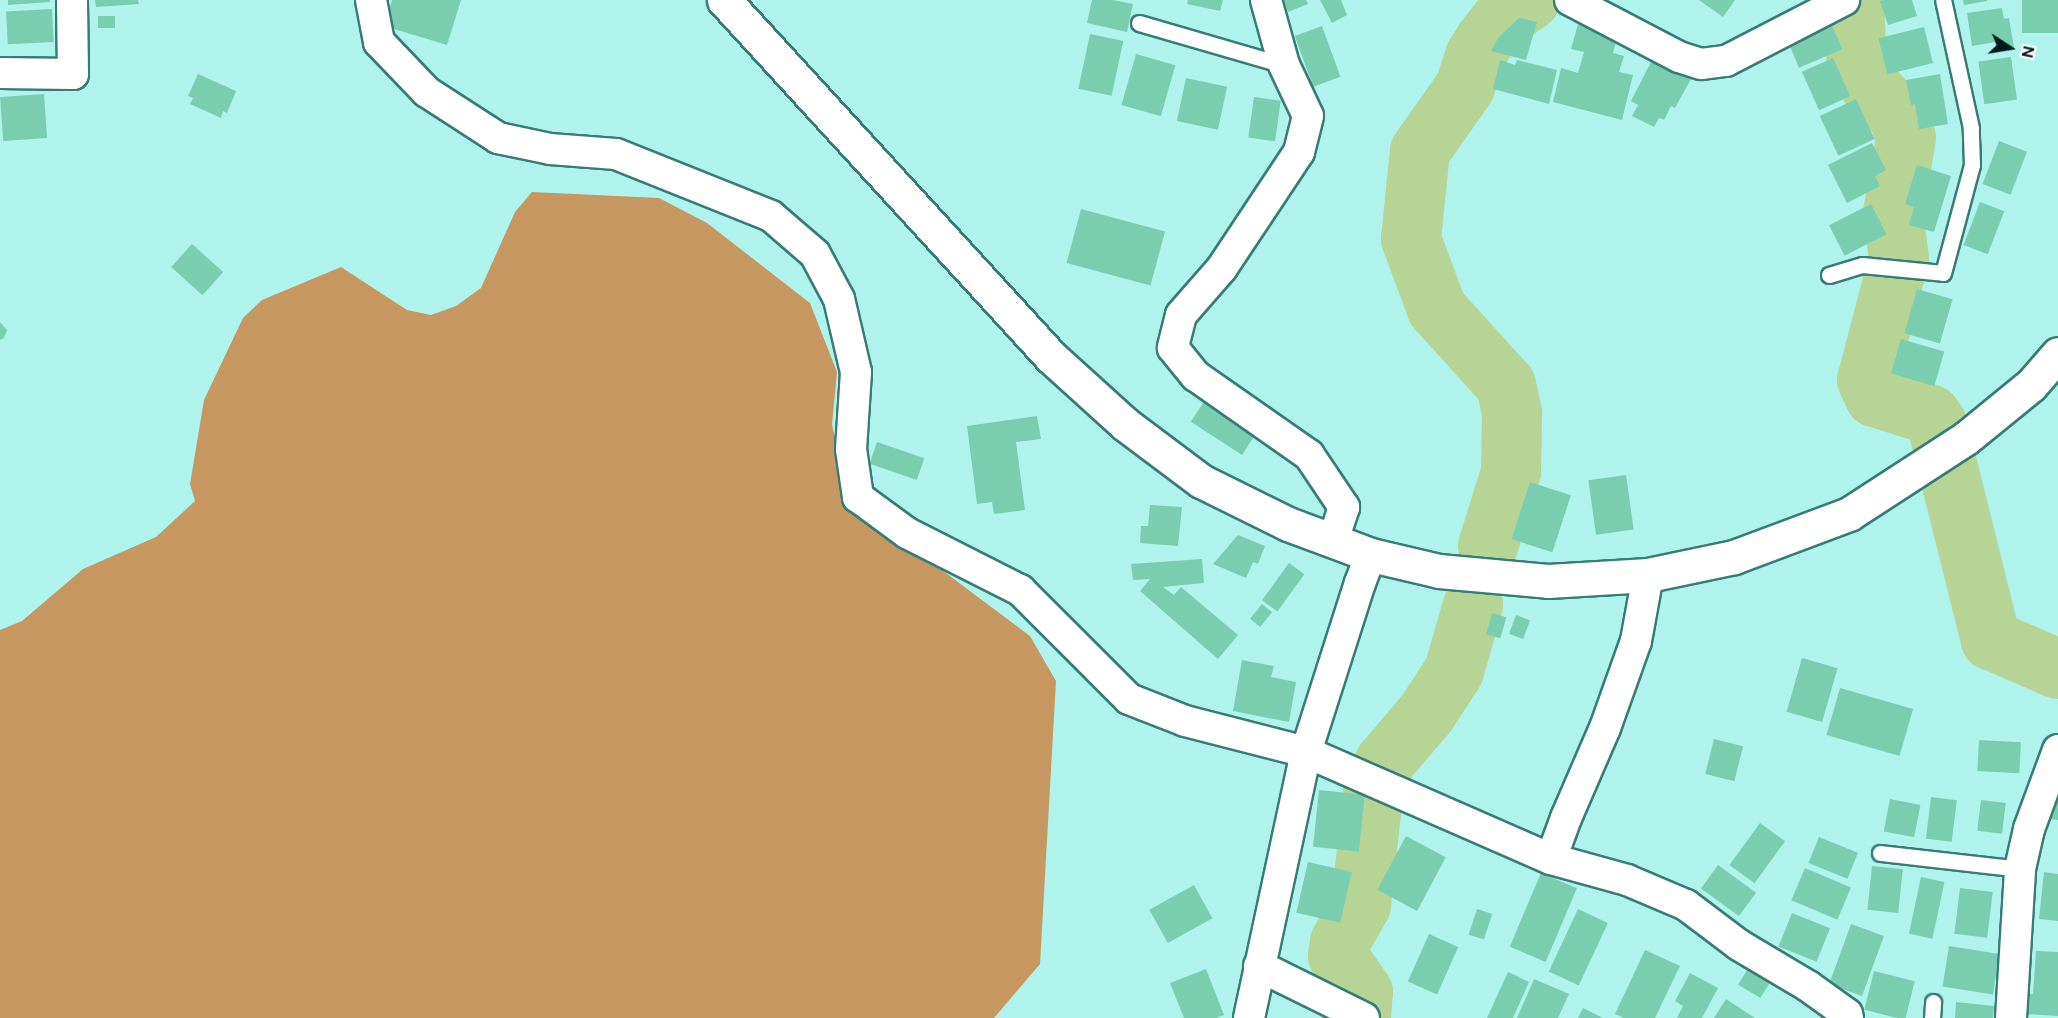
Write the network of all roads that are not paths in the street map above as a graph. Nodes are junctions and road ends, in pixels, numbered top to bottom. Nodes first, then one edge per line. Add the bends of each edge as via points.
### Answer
1 (72, 0) edge
2 (371, 0) edge
3 (724, 0) edge
4 (1266, 0) edge
5 (1570, 0) edge
6 (1943, 0) edge
7 (1843, 1) edge
8 (1139, 23) dead end
9 (1284, 65) junction
10 (0, 73) edge
11 (1829, 274) dead end
12 (2058, 354) edge
13 (1333, 541) junction
14 (1371, 555) junction
15 (1648, 575) junction
16 (2058, 750) edge
17 (1306, 752) junction
18 (1880, 853) dead end
19 (1551, 859) junction
20 (2020, 869) junction
21 (1259, 966) junction
22 (1933, 1002) dead end
23 (1359, 1016) edge
24 (1249, 1018) edge
25 (1848, 1018) edge
26 (1932, 1018) edge
27 (2011, 1018) edge

1 - 10 street via 73,74
2 - 17 street via 379,42 428,92 498,138 550,149 616,154 771,216 814,254 838,299 856,372 851,449 858,497 907,533 1020,590 1129,699 1185,721
3 - 13 street via 1050,357 1125,424 1201,481 1288,524
4 - 9 street
5 - 7 street via 1679,57 1701,63 1726,61
6 - 11 lane via 1971,128 1972,165 1943,273 1862,265
8 - 9 lane
9 - 13 street via 1308,116 1299,152 1222,268 1181,315 1173,348 1196,376 1309,455 1344,507
12 - 15 street via 2031,385 1966,438 1849,514 1734,556
13 - 14 street
14 - 15 street via 1439,571 1548,581
14 - 17 street
15 - 19 street via 1636,641
16 - 20 street via 2029,828
17 - 19 street
17 - 21 street
18 - 20 lane
19 - 25 street via 1627,880 1686,905 1739,945 1808,986
20 - 27 street
21 - 23 street
21 - 24 street
22 - 26 lane

